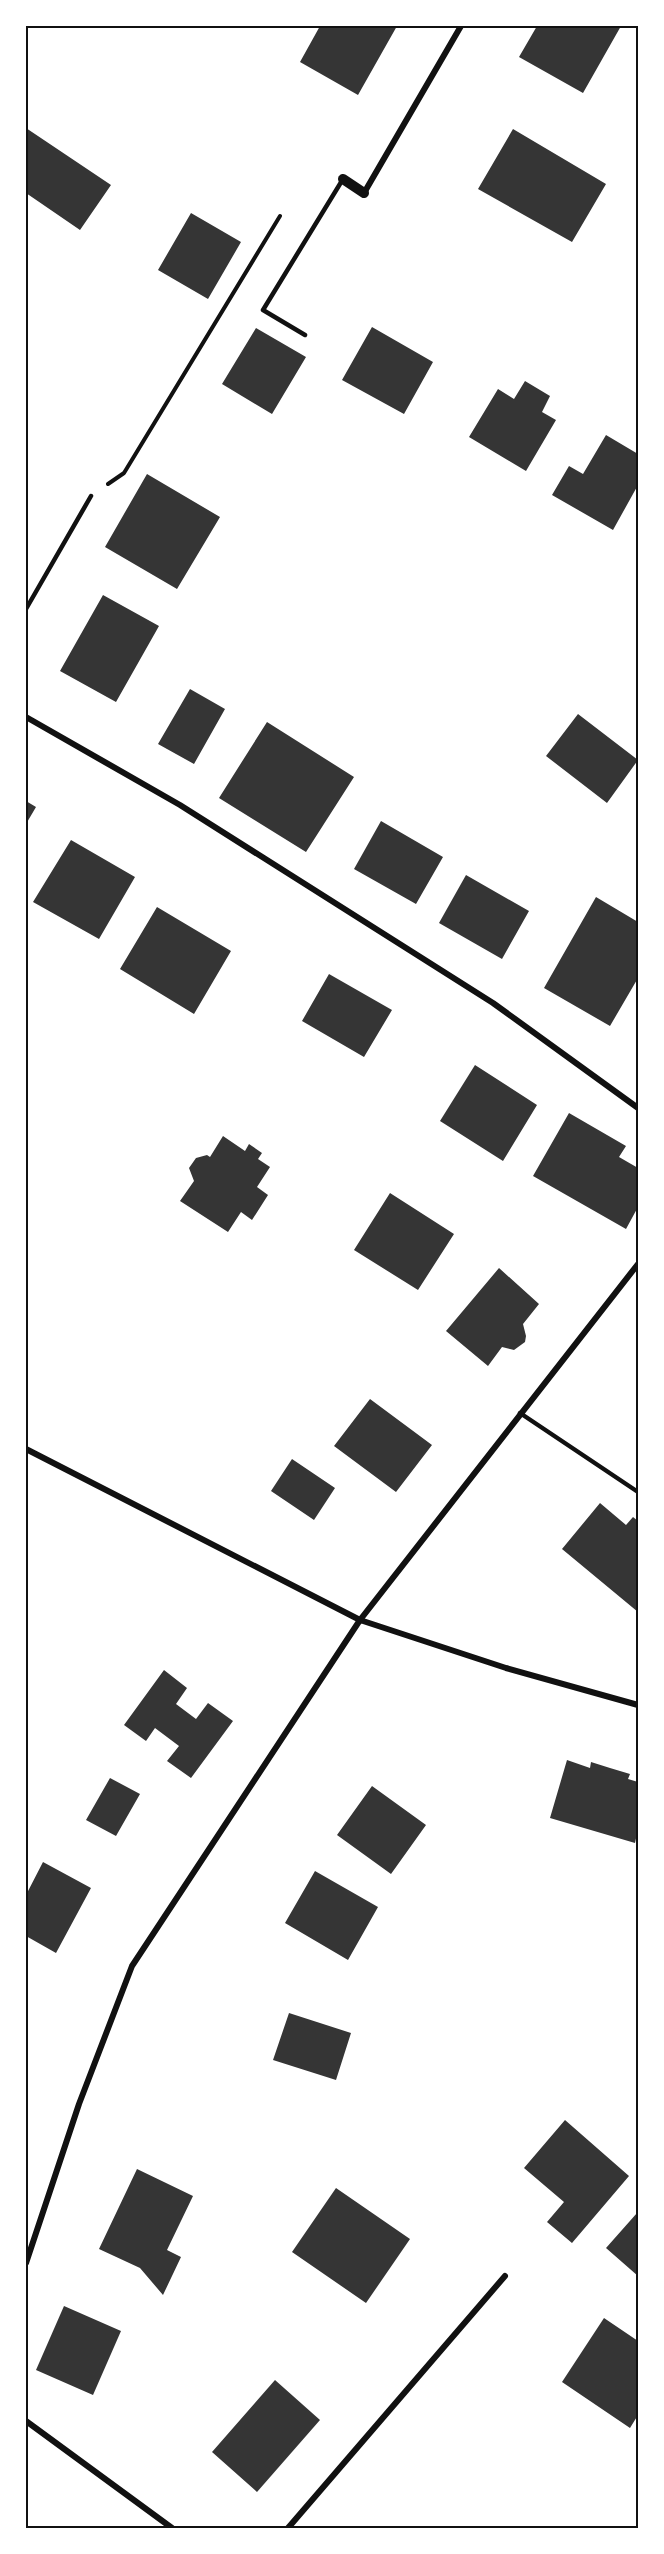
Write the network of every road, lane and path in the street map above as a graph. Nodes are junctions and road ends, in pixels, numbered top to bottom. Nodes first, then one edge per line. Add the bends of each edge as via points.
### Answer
1 (461, 26) edge
2 (343, 179) joint
3 (364, 193) joint
4 (280, 216) dead end
5 (305, 335) dead end
6 (91, 496) joint
7 (26, 609) edge
8 (26, 717) edge
9 (639, 1108) edge
10 (639, 1264) edge
11 (520, 1413) junction
12 (26, 1449) edge
13 (639, 1492) edge
14 (360, 1620) junction
15 (639, 1705) edge
16 (26, 2263) edge
17 (505, 2276) dead end
18 (26, 2421) edge
19 (171, 2529) edge
20 (288, 2529) edge

1 - 3 street
2 - 3 street
2 - 5 lane via 263,310
4 - 6 path via 124,474
6 - 7 lane
8 - 9 street via 180,805 493,1003
10 - 11 street
11 - 13 lane
11 - 14 street
12 - 14 street
14 - 15 street via 506,1668
14 - 16 street via 132,1966 79,2104
17 - 20 street
18 - 19 street

